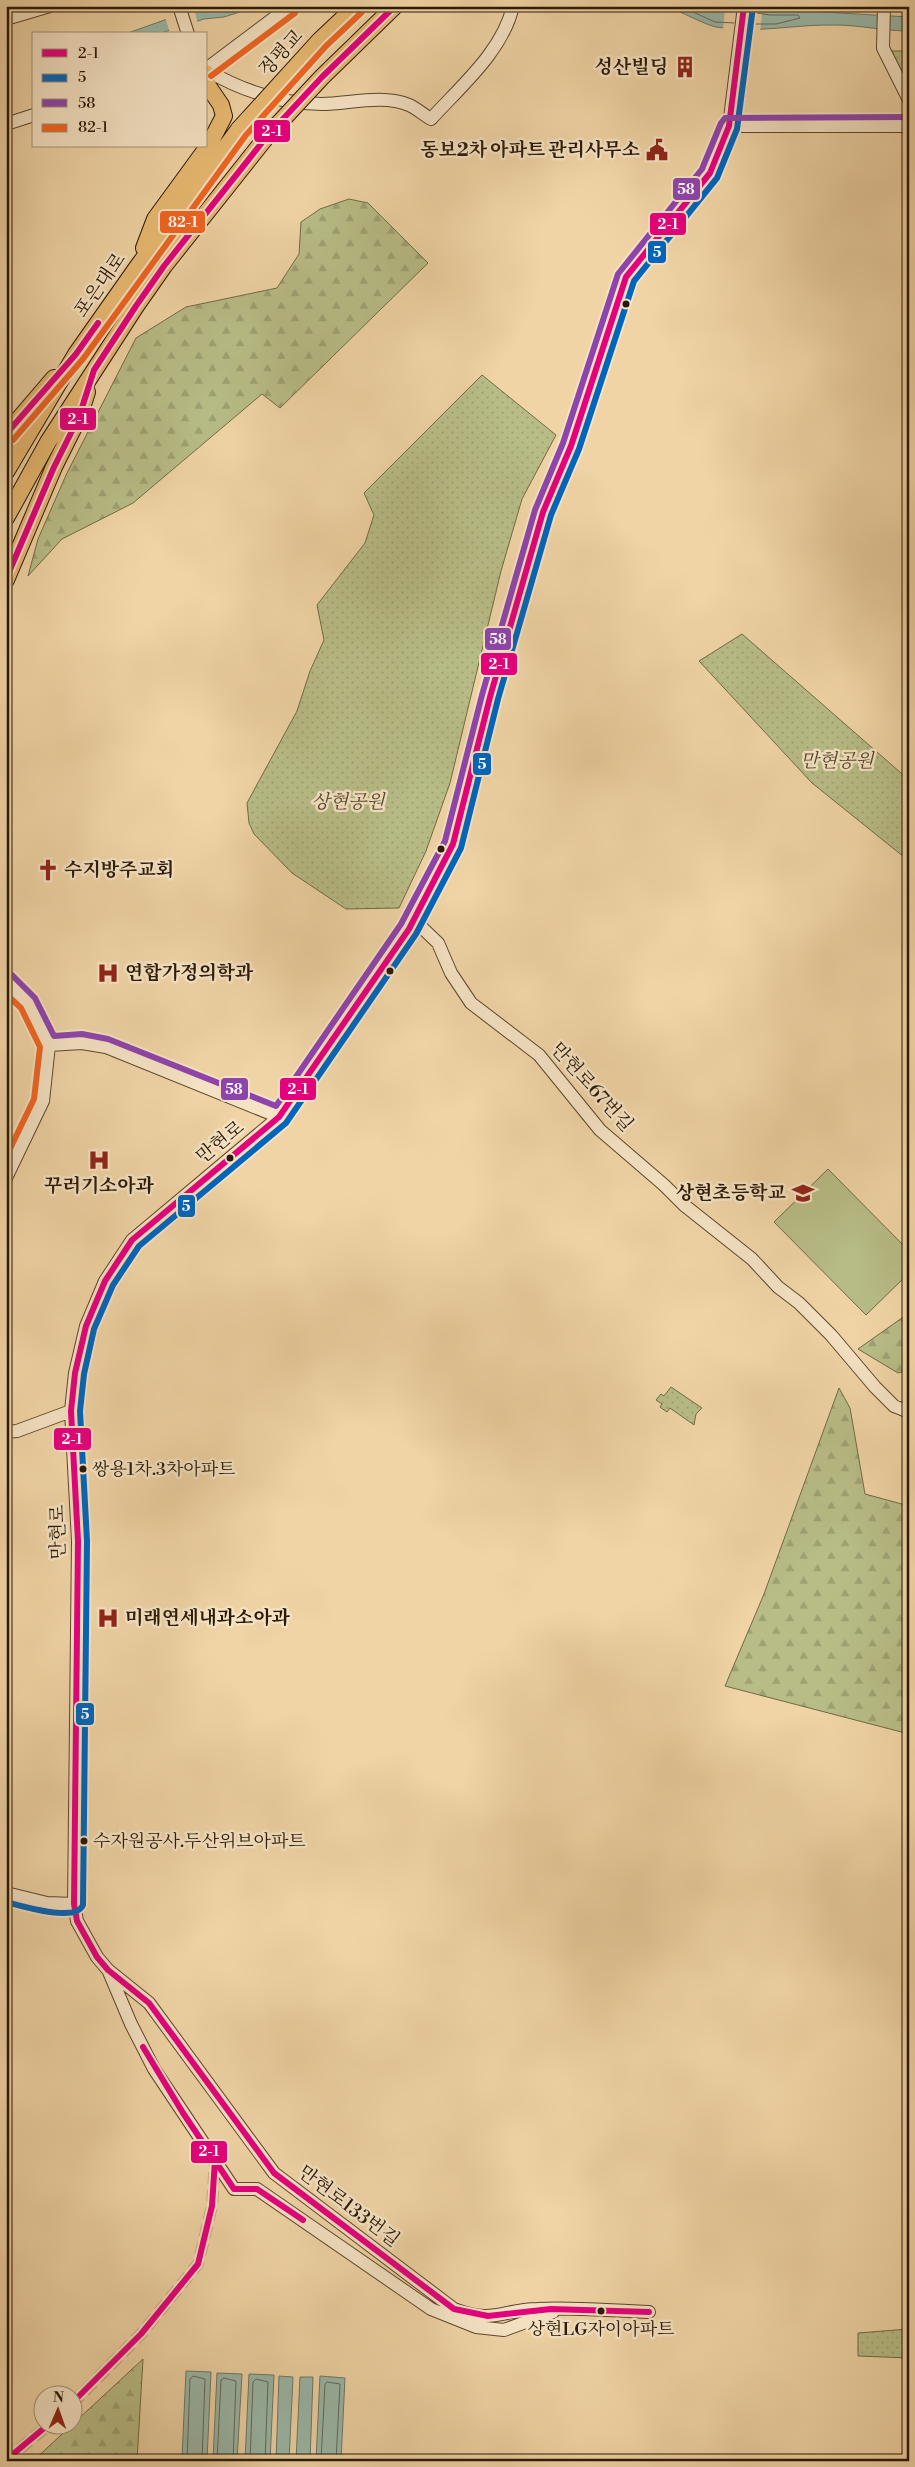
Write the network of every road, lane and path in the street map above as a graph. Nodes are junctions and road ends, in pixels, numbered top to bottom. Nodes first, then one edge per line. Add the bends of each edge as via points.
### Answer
1 (50, 6) edge
2 (179, 6) edge
3 (290, 6) edge
4 (356, 6) edge
5 (395, 6) edge
6 (744, 6) edge
7 (884, 6) edge
8 (512, 11) edge
9 (6, 19) edge
10 (187, 32) edge
11 (208, 68) edge
12 (208, 71) edge
13 (208, 86) edge
14 (909, 100) edge
15 (32, 116) edge
16 (6, 124) edge
17 (729, 126) junction
18 (909, 126) edge
19 (239, 129) joint
20 (208, 146) edge
21 (207, 148) edge
22 (138, 266) junction
23 (76, 354) junction
24 (94, 370) junction
25 (6, 434) edge
26 (6, 472) edge
27 (6, 518) edge
28 (6, 580) edge
29 (414, 920) junction
30 (6, 981) edge
31 (50, 1045) junction
32 (279, 1117) junction
33 (6, 1178) edge
34 (72, 1411) junction
35 (909, 1412) edge
36 (6, 1432) edge
37 (6, 1893) edge
38 (74, 1904) junction
39 (108, 1970) junction
40 (560, 2309) junction
41 (649, 2312) dead end

1 - 9 street
2 - 10 street
3 - 11 street
4 - 19 main road, 정평교, bridge via 320,40
5 - 24 main road, bridge via 268,135 164,266
6 - 17 street, 만현로
7 - 14 street via 883,48
8 - 12 street via 502,34 478,67 431,119 408,104 388,100 320,104 288,101 253,93
13 - 20 main road via 221,104 224,116
15 - 16 street
17 - 18 street
17 - 29 street, 만현로 via 710,173 626,277 571,446 541,520 490,697 453,844
19 - 22 main road, 포은대로
21 - 22 main road via 155,219
22 - 23 main road, 포은대로
23 - 25 main road
23 - 26 main road, 포은대로
24 - 27 main road via 48,442
24 - 28 main road via 79,417
29 - 32 street, 만현로
29 - 35 street, 만현로67번길 via 438,944 451,973 471,1003 539,1055 600,1130 684,1205 752,1259 778,1287 799,1302 894,1406
30 - 31 street via 28,1003
31 - 32 street via 82,1043 106,1046
31 - 33 street via 44,1101
32 - 34 street, 만현로 via 132,1240 105,1282 86,1326
34 - 36 street
34 - 38 street, 만현로 via 78,1541
37 - 38 street via 47,1903
38 - 39 street, 만현로 via 84,1936
39 - 40 street, 만현로133번길 via 149,2003 274,2173 435,2296 471,2316
39 - 40 street via 154,2069 234,2189 257,2189 431,2309 476,2327 504,2330
40 - 41 street, 만현로133번길

